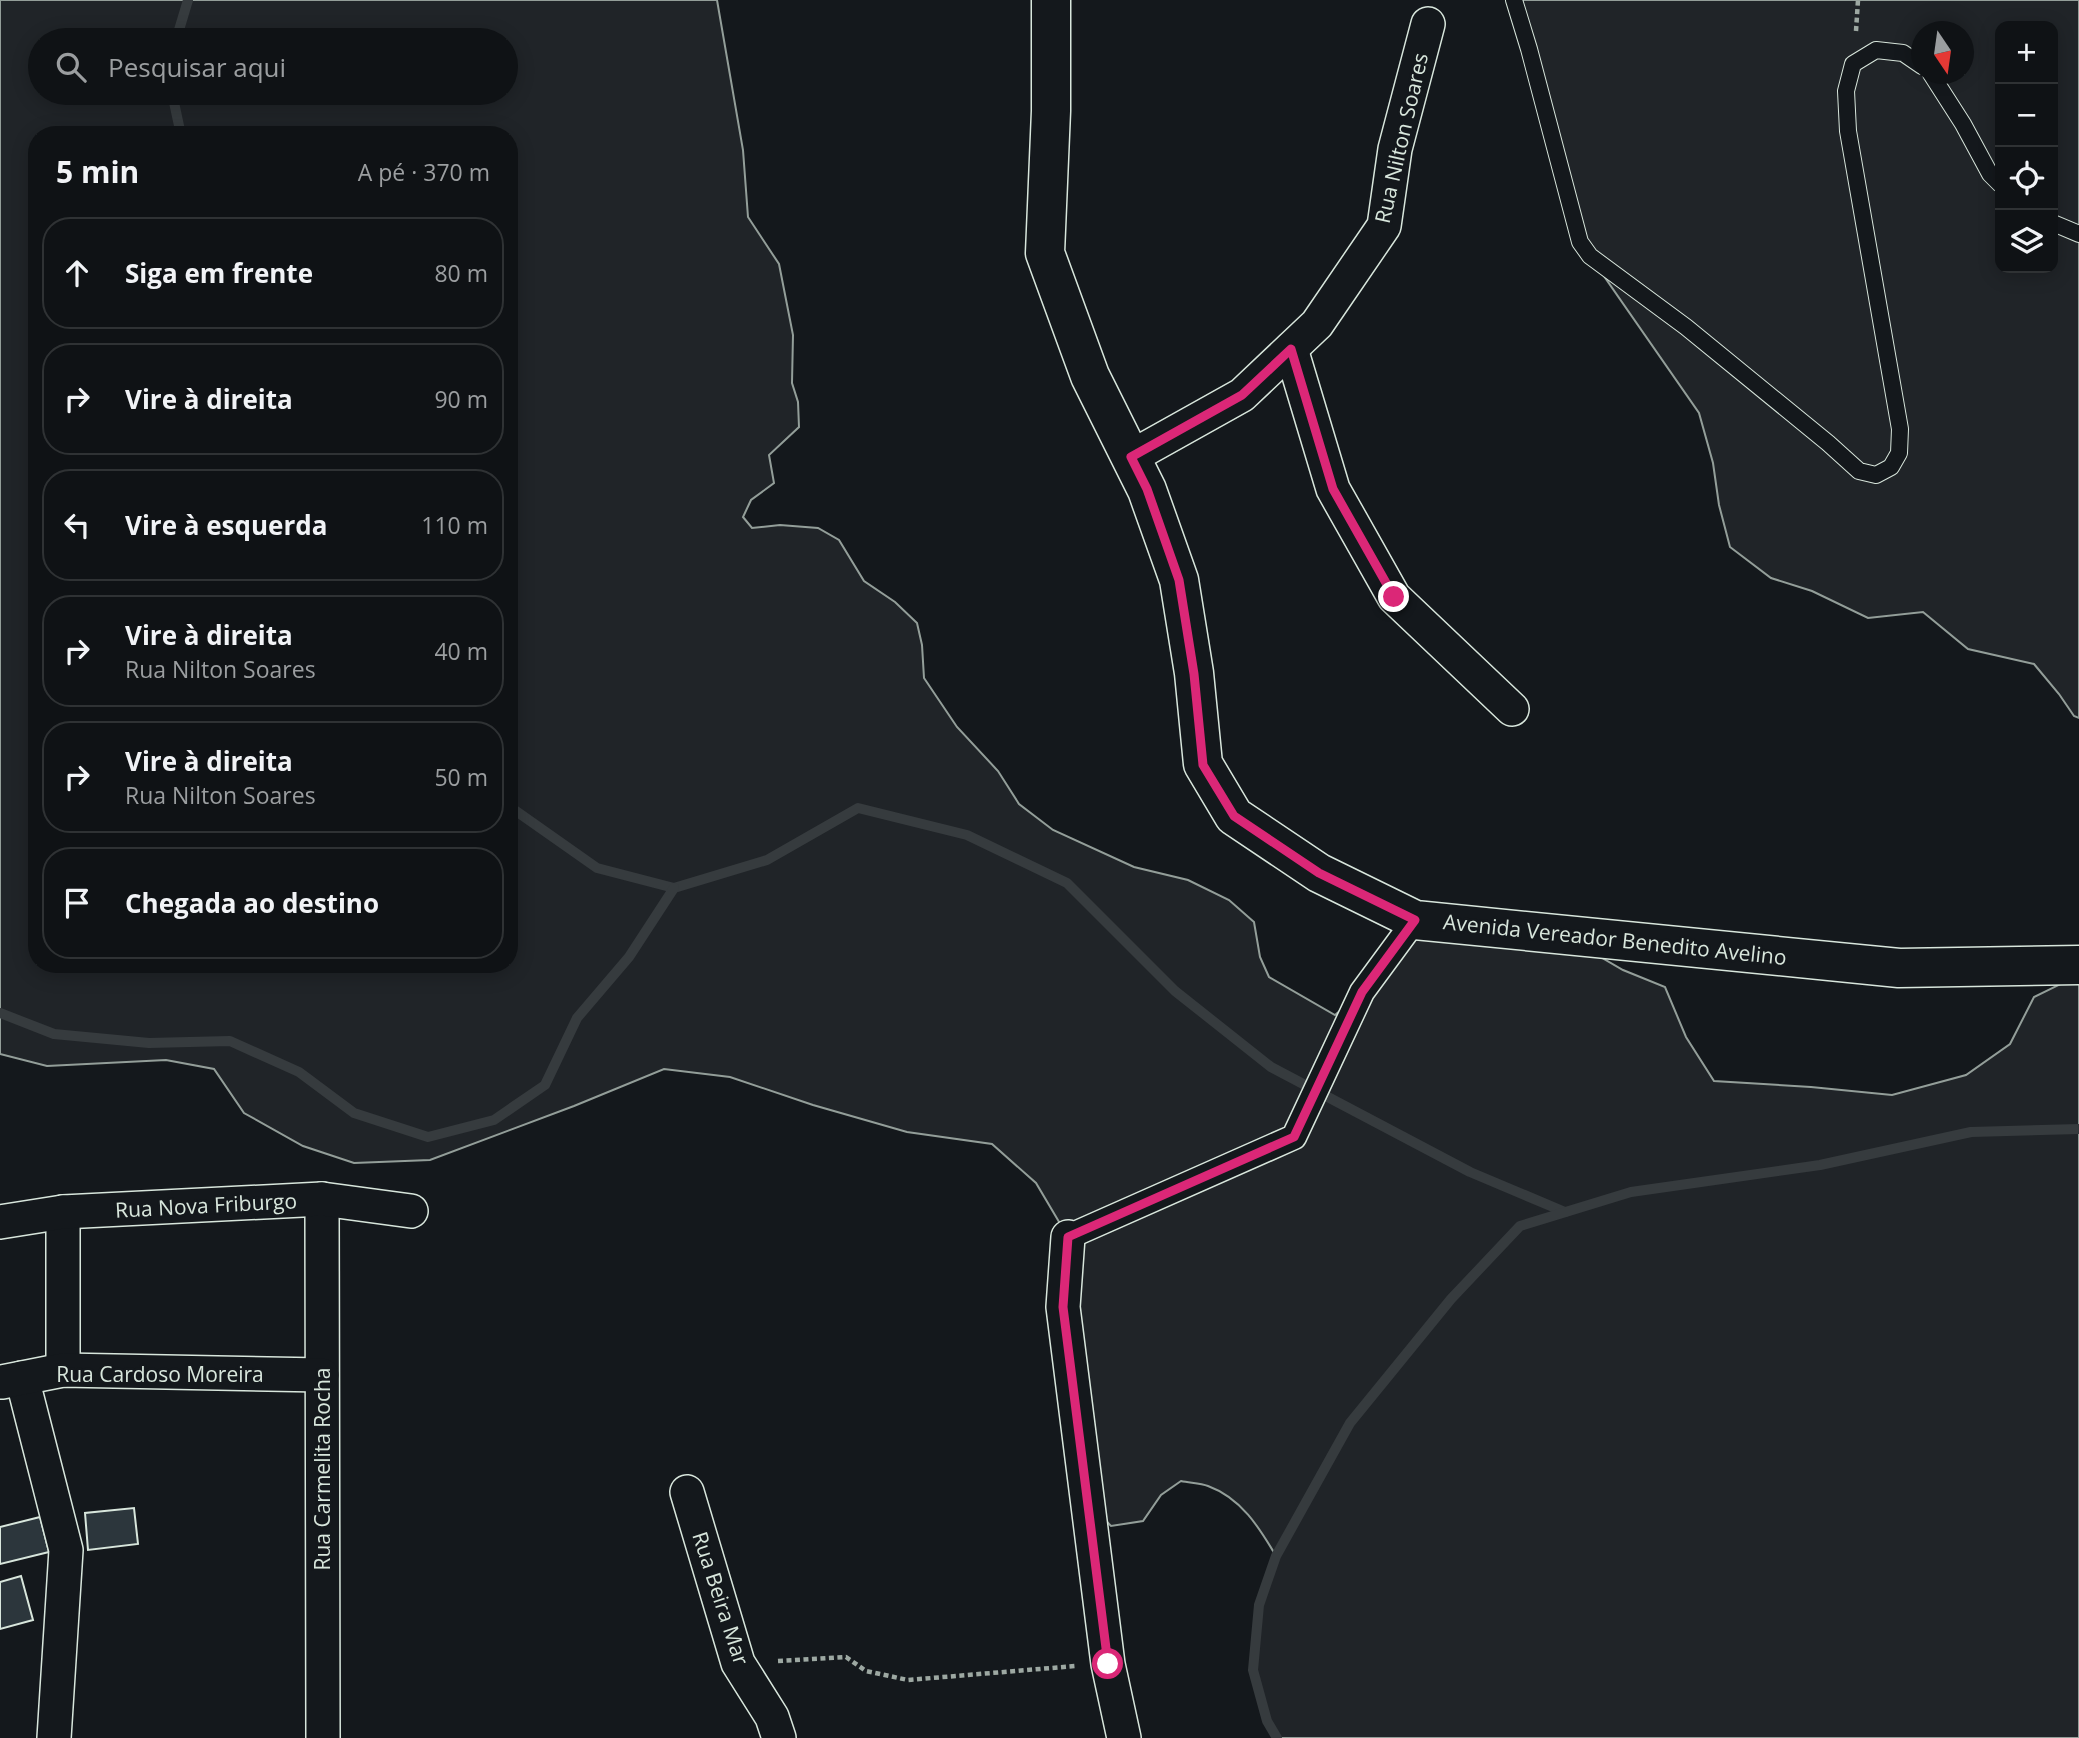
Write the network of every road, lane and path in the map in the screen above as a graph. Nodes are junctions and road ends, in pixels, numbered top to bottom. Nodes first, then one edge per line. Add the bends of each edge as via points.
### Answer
1 (1051, 0) edge
2 (1514, 0) edge
3 (1428, 24) dead end
4 (1911, 58) edge
5 (1937, 84) edge
6 (1995, 179) edge
7 (2058, 225) edge
8 (2079, 234) edge
9 (1291, 349) junction
10 (1131, 457) junction
11 (1512, 709) dead end
12 (1415, 920) junction
13 (2079, 965) edge
14 (322, 1199) junction
15 (411, 1211) dead end
16 (63, 1212) junction
17 (0, 1222) edge
18 (1068, 1237) joint
19 (63, 1370) junction
20 (322, 1375) junction
21 (11, 1380) edge
22 (687, 1492) dead end
23 (738, 1663) junction
24 (1108, 1664) junction
25 (54, 1738) edge
26 (323, 1738) edge
27 (779, 1738) edge
28 (1124, 1738) edge

1 - 10 main road, Avenida Vereador Benedito Avelino via 1045,253 1090,376
2 - 4 lane via 1576,229 1590,256 1686,327 1859,471 1876,475 1891,467 1899,453 1900,429 1846,91 1853,64 1876,50
3 - 9 street, Rua Nilton Soares via 1395,149 1384,226 1317,324
5 - 6 lane
7 - 8 lane
9 - 10 street, Rua Nilton Soares via 1242,395
9 - 11 street via 1333,489 1394,597
10 - 12 main road, Avenida Vereador Benedito Avelino via 1179,580 1203,765 1234,816 1319,873
12 - 13 main road, Avenida Vereador Benedito Avelino via 1899,968
12 - 18 street via 1362,992 1294,1137
14 - 15 street, Rua Nova Friburgo
14 - 16 street, Rua Nova Friburgo
14 - 20 street, Rua Carmelita Rocha
16 - 17 street, Rua Nova Friburgo
16 - 19 street
18 - 24 street via 1063,1307
19 - 20 street, Rua Cardoso Moreira
19 - 21 street, Rua Cardoso Moreira
20 - 26 street, Rua Carmelita Rocha
21 - 25 street via 66,1550
22 - 23 street, Rua Beira Mar
23 - 24 path via 846,1657 866,1671 908,1680
23 - 27 street, Rua Beira Mar via 772,1717
24 - 28 street

